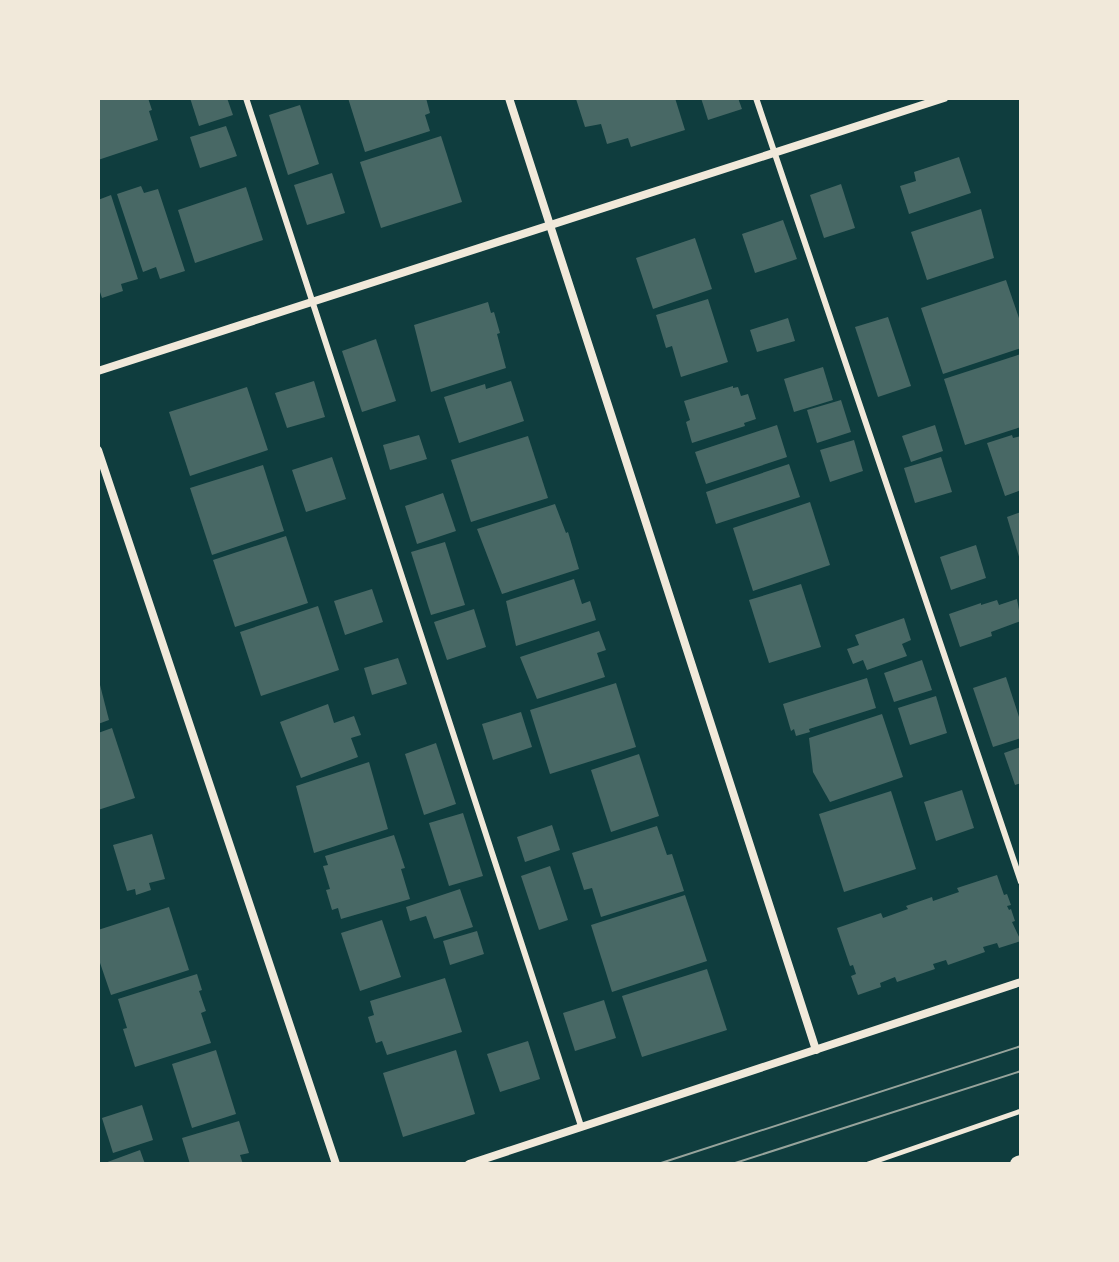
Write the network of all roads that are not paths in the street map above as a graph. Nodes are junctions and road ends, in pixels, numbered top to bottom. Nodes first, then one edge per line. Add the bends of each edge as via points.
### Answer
1 (246, 98) edge
2 (509, 98) edge
3 (756, 98) edge
4 (944, 98) edge
5 (774, 152) junction
6 (550, 225) junction
7 (311, 301) junction
8 (98, 371) edge
9 (98, 450) edge
10 (1021, 882) edge
11 (1021, 982) edge
12 (816, 1050) junction
13 (581, 1126) junction
14 (336, 1164) edge
15 (469, 1164) edge

1 - 7 lane
2 - 6 street
3 - 5 lane
4 - 5 street
5 - 6 street
5 - 10 lane
6 - 7 street
6 - 12 street
7 - 8 street
7 - 13 lane
9 - 14 street
11 - 12 street
12 - 13 street
13 - 15 street

